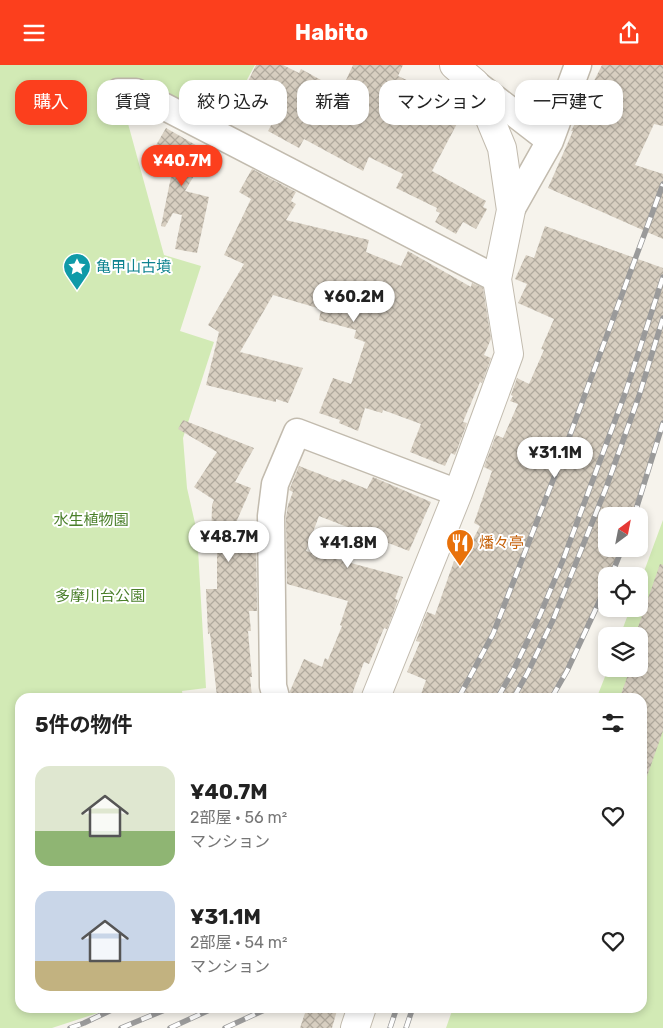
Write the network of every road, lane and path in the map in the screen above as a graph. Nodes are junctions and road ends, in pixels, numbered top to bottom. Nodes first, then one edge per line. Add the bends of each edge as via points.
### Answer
1 (454, 65) edge
2 (578, 65) edge
3 (472, 80) edge
4 (505, 106) edge
5 (169, 109) edge
6 (492, 125) edge
7 (550, 141) junction
8 (511, 210) junction
9 (497, 279) junction
10 (458, 493) junction
11 (275, 693) edge
12 (378, 693) edge
13 (360, 1013) edge
14 (355, 1028) edge

1 - 3 street
2 - 7 street
4 - 7 street
5 - 9 street
6 - 8 street via 502,148
7 - 8 street
8 - 9 street
9 - 10 street via 509,354
10 - 11 street via 297,432 275,484 271,515
10 - 12 street
13 - 14 street

